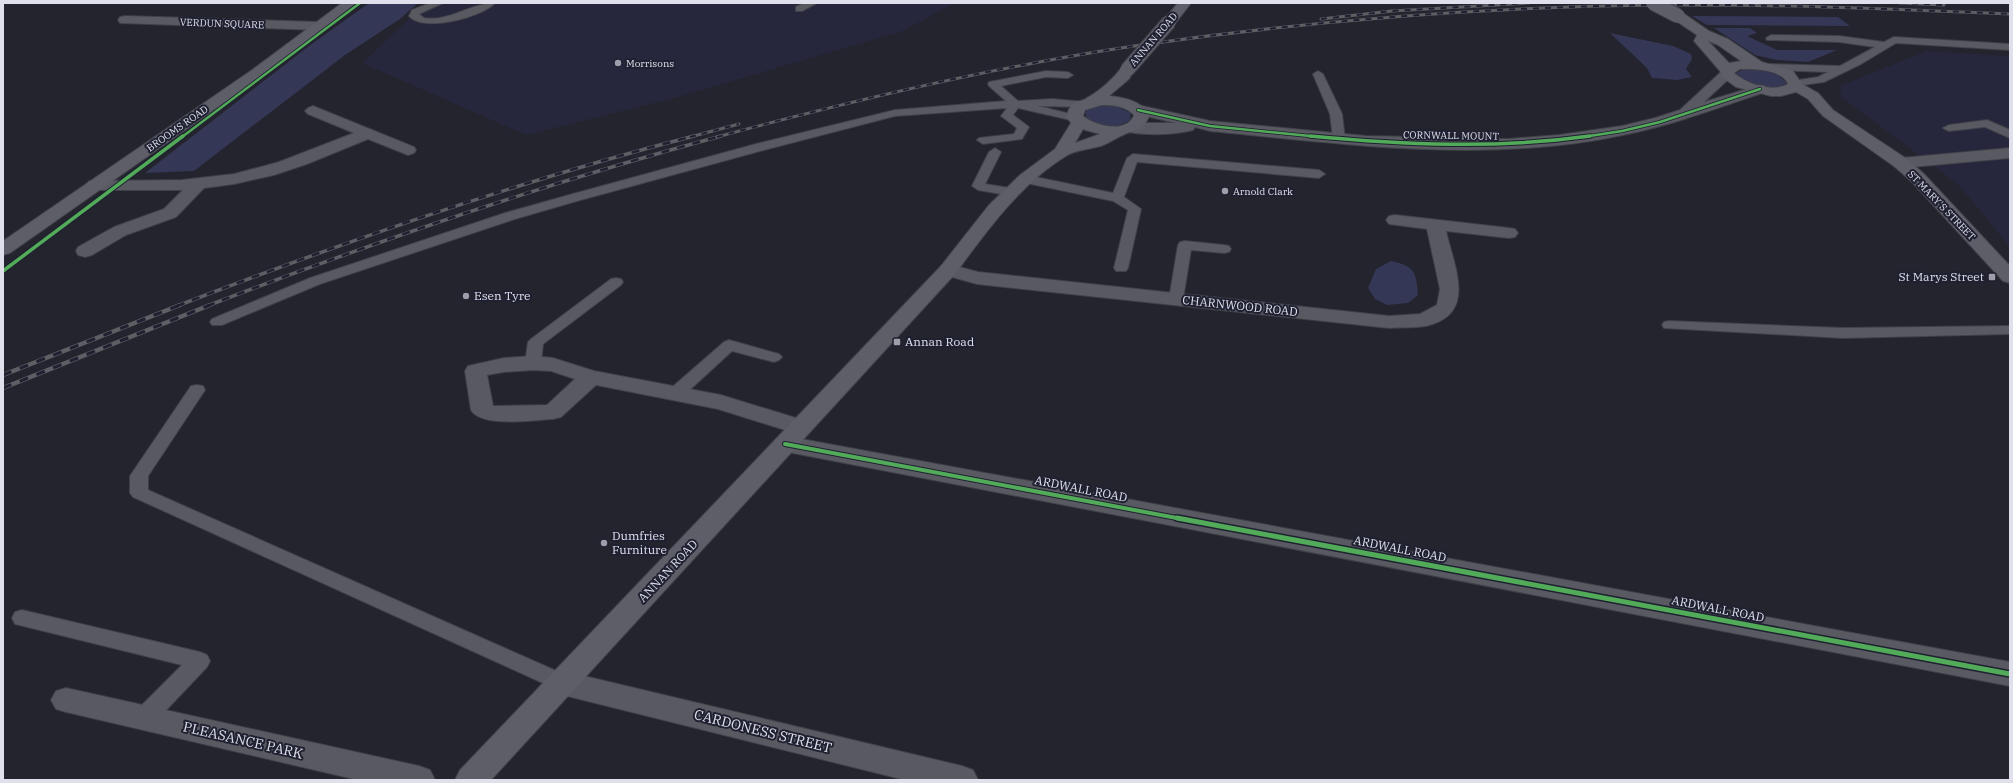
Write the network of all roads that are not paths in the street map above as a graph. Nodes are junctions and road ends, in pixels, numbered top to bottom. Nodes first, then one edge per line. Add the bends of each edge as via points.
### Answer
1 (350, 3) edge
2 (438, 3) edge
3 (490, 3) edge
4 (812, 3) edge
5 (1184, 3) edge
6 (1654, 3) edge
7 (799, 9) dead end
8 (125, 20) dead end
9 (319, 26) junction
10 (1704, 34) junction
11 (1771, 38) dead end
12 (1884, 45) junction
13 (2010, 47) edge
14 (1762, 66) junction
15 (1842, 69) junction
16 (1727, 72) junction
17 (1125, 73) junction
18 (1318, 74) dead end
19 (1068, 75) dead end
20 (1796, 84) junction
21 (1766, 90) junction
22 (1087, 103) junction
23 (1015, 104) junction
24 (1135, 107) junction
25 (313, 112) dead end
26 (1685, 112) junction
27 (1828, 113) junction
28 (1077, 121) junction
29 (1210, 126) junction
30 (1949, 128) dead end
31 (1125, 129) junction
32 (366, 134) junction
33 (2010, 135) edge
34 (1339, 139) junction
35 (983, 140) dead end
36 (408, 150) dead end
37 (995, 152) dead end
38 (1061, 152) junction
39 (2010, 153) edge
40 (1901, 163) junction
41 (1319, 174) dead end
42 (199, 184) junction
43 (94, 185) junction
44 (1019, 186) junction
45 (1117, 198) junction
46 (1395, 220) dead end
47 (1435, 224) junction
48 (1509, 233) dead end
49 (3, 249) edge
50 (1224, 249) dead end
51 (85, 251) dead end
52 (1121, 268) dead end
53 (948, 270) junction
54 (2006, 270) edge
55 (616, 282) dead end
56 (1176, 299) junction
57 (217, 322) dead end
58 (1669, 325) dead end
59 (2010, 330) edge
60 (774, 357) dead end
61 (533, 363) junction
62 (591, 377) junction
63 (197, 390) dead end
64 (676, 393) junction
65 (793, 436) junction
66 (22, 618) dead end
67 (2010, 674) edge
68 (563, 683) junction
69 (66, 700) dead end
70 (144, 718) junction
71 (419, 780) edge
72 (471, 780) edge
73 (962, 780) edge

1 - 9 main road, BROOMS ROAD
2 - 3 lane via 415,12 414,16 423,21 444,20
4 - 7 lane
5 - 17 main road, ANNAN ROAD, bridge
6 - 10 main road, bridge
8 - 9 street, VERDUN SQUARE
9 - 43 main road, BROOMS ROAD via 257,73
10 - 14 main road via 1723,42
10 - 16 main road via 1701,41
11 - 12 lane via 1839,39
12 - 13 lane via 1894,40
12 - 15 lane
14 - 15 lane
14 - 16 main road via 1737,65
14 - 20 main road, ST MARY'S STREET via 1787,74
15 - 20 lane via 1820,80
16 - 21 main road, ST MARY'S STREET via 1738,83
16 - 26 street, CORNWALL MOUNT
17 - 22 main road, ANNAN ROAD
17 - 24 main road, ANNAN ROAD
18 - 34 lane via 1336,114
19 - 23 lane via 1046,74 993,84
20 - 21 main road via 1788,90
20 - 27 main road, ST MARY'S STREET via 1813,96
21 - 26 street, CORNWALL MOUNT
21 - 27 main road, ST MARY'S STREET
22 - 23 lane
22 - 24 main road via 1113,101
22 - 28 main road, ANNAN ROAD via 1077,108 1074,113
23 - 28 lane
23 - 35 lane via 1007,116 1023,127 1018,137
23 - 57 lane via 895,113 588,194 510,216 315,281
24 - 29 street, CORNWALL MOUNT
24 - 31 main road via 1142,114 1141,119 1137,124
25 - 32 street
26 - 34 street, CORNWALL MOUNT via 1660,122 1622,131 1508,144
27 - 40 main road, ST MARY'S STREET
28 - 31 main road via 1097,130
28 - 38 main road, ANNAN ROAD
29 - 31 street, CORNWALL MOUNT via 1158,130
29 - 34 street, CORNWALL MOUNT
30 - 33 lane via 1987,123
31 - 38 main road, ANNAN ROAD via 1097,142
32 - 36 street
32 - 42 street via 295,163 235,179
37 - 44 lane via 978,186
38 - 44 main road, ANNAN ROAD
39 - 40 street
40 - 54 main road, ST MARY'S STREET
41 - 45 lane via 1133,158
42 - 43 street
42 - 51 street via 170,213 120,231
43 - 49 main road, BROOMS ROAD
44 - 45 lane
44 - 53 main road, ANNAN ROAD via 995,209
45 - 52 lane via 1135,209
46 - 47 street
47 - 48 street
47 - 56 street, CHARNWOOD ROAD via 1450,289 1446,308 1424,320 1389,322
50 - 56 lane via 1185,245
53 - 56 street, CHARNWOOD ROAD via 977,278
53 - 65 main road, ANNAN ROAD
55 - 61 lane via 536,342
58 - 59 lane via 1837,333
60 - 64 lane via 729,345
61 - 62 street, ARDWALL ROAD via 553,365
61 - 62 street, ARDWALL ROAD via 504,365 476,371 482,410 493,414 553,412
62 - 64 street, ARDWALL ROAD
63 - 68 lane via 139,476 138,493
64 - 65 street, ARDWALL ROAD via 721,402
65 - 67 street, ARDWALL ROAD
65 - 68 main road, ANNAN ROAD
66 - 70 lane via 200,661
68 - 72 main road, ANNAN ROAD
68 - 73 street, CARDONESS STREET
69 - 70 street, PLEASANCE PARK
70 - 71 street, PLEASANCE PARK

